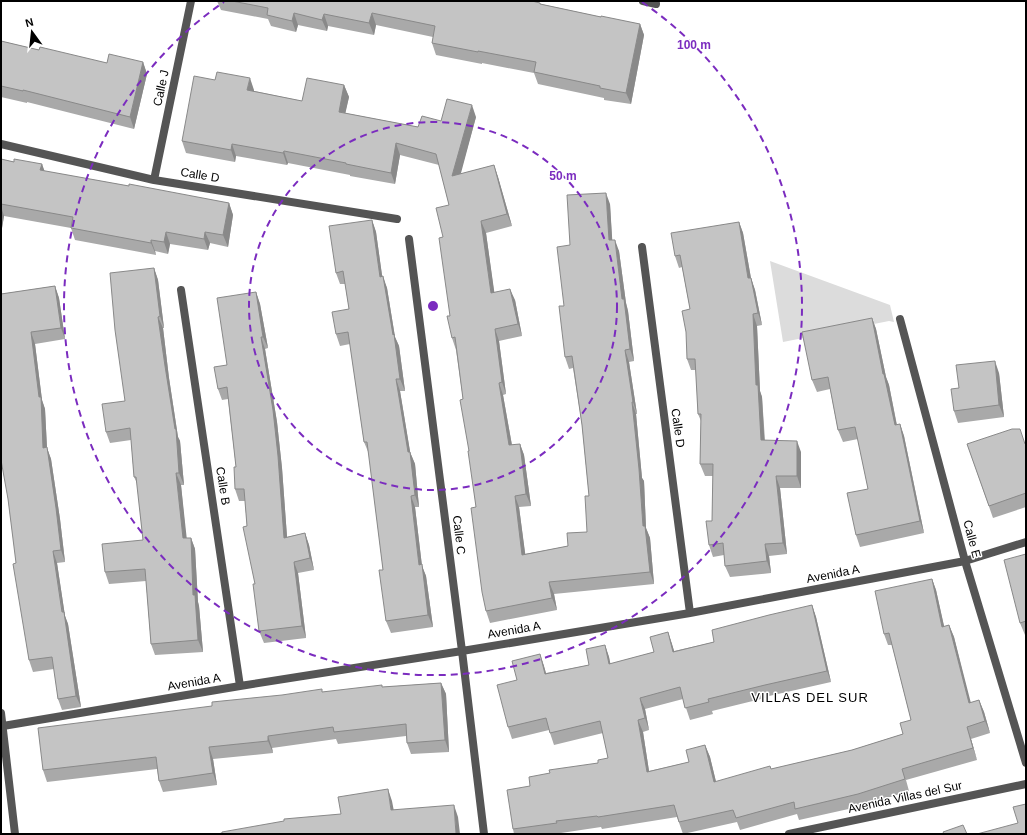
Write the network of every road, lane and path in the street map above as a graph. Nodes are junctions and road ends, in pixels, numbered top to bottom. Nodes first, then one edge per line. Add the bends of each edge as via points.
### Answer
1 (191, 1) edge
2 (643, 1) edge
3 (656, 4) dead end
4 (1, 144) edge
5 (154, 180) junction
6 (397, 219) dead end
7 (409, 239) dead end
8 (642, 247) dead end
9 (181, 290) dead end
10 (900, 320) dead end
11 (1026, 542) edge
12 (965, 561) junction
13 (690, 613) junction
14 (462, 651) junction
15 (240, 686) junction
16 (1, 713) edge
17 (3, 726) junction
18 (1026, 763) edge
19 (1026, 784) edge
20 (15, 834) edge
21 (484, 834) edge
22 (789, 834) edge

1 - 5 street, Calle J
2 - 3 street
4 - 5 street, Calle D
5 - 6 street, Calle D
7 - 14 street, Calle C
8 - 13 street, Calle D
9 - 15 street, Calle B
10 - 12 street, Calle E
11 - 12 street, Avenida A
12 - 13 street, Avenida A
12 - 18 street, Calle E
13 - 14 street, Avenida A
14 - 15 street, Avenida A
14 - 21 street, Calle C
15 - 17 street, Avenida A
16 - 17 street
17 - 20 street
19 - 22 street, Avenida Villas del Sur

